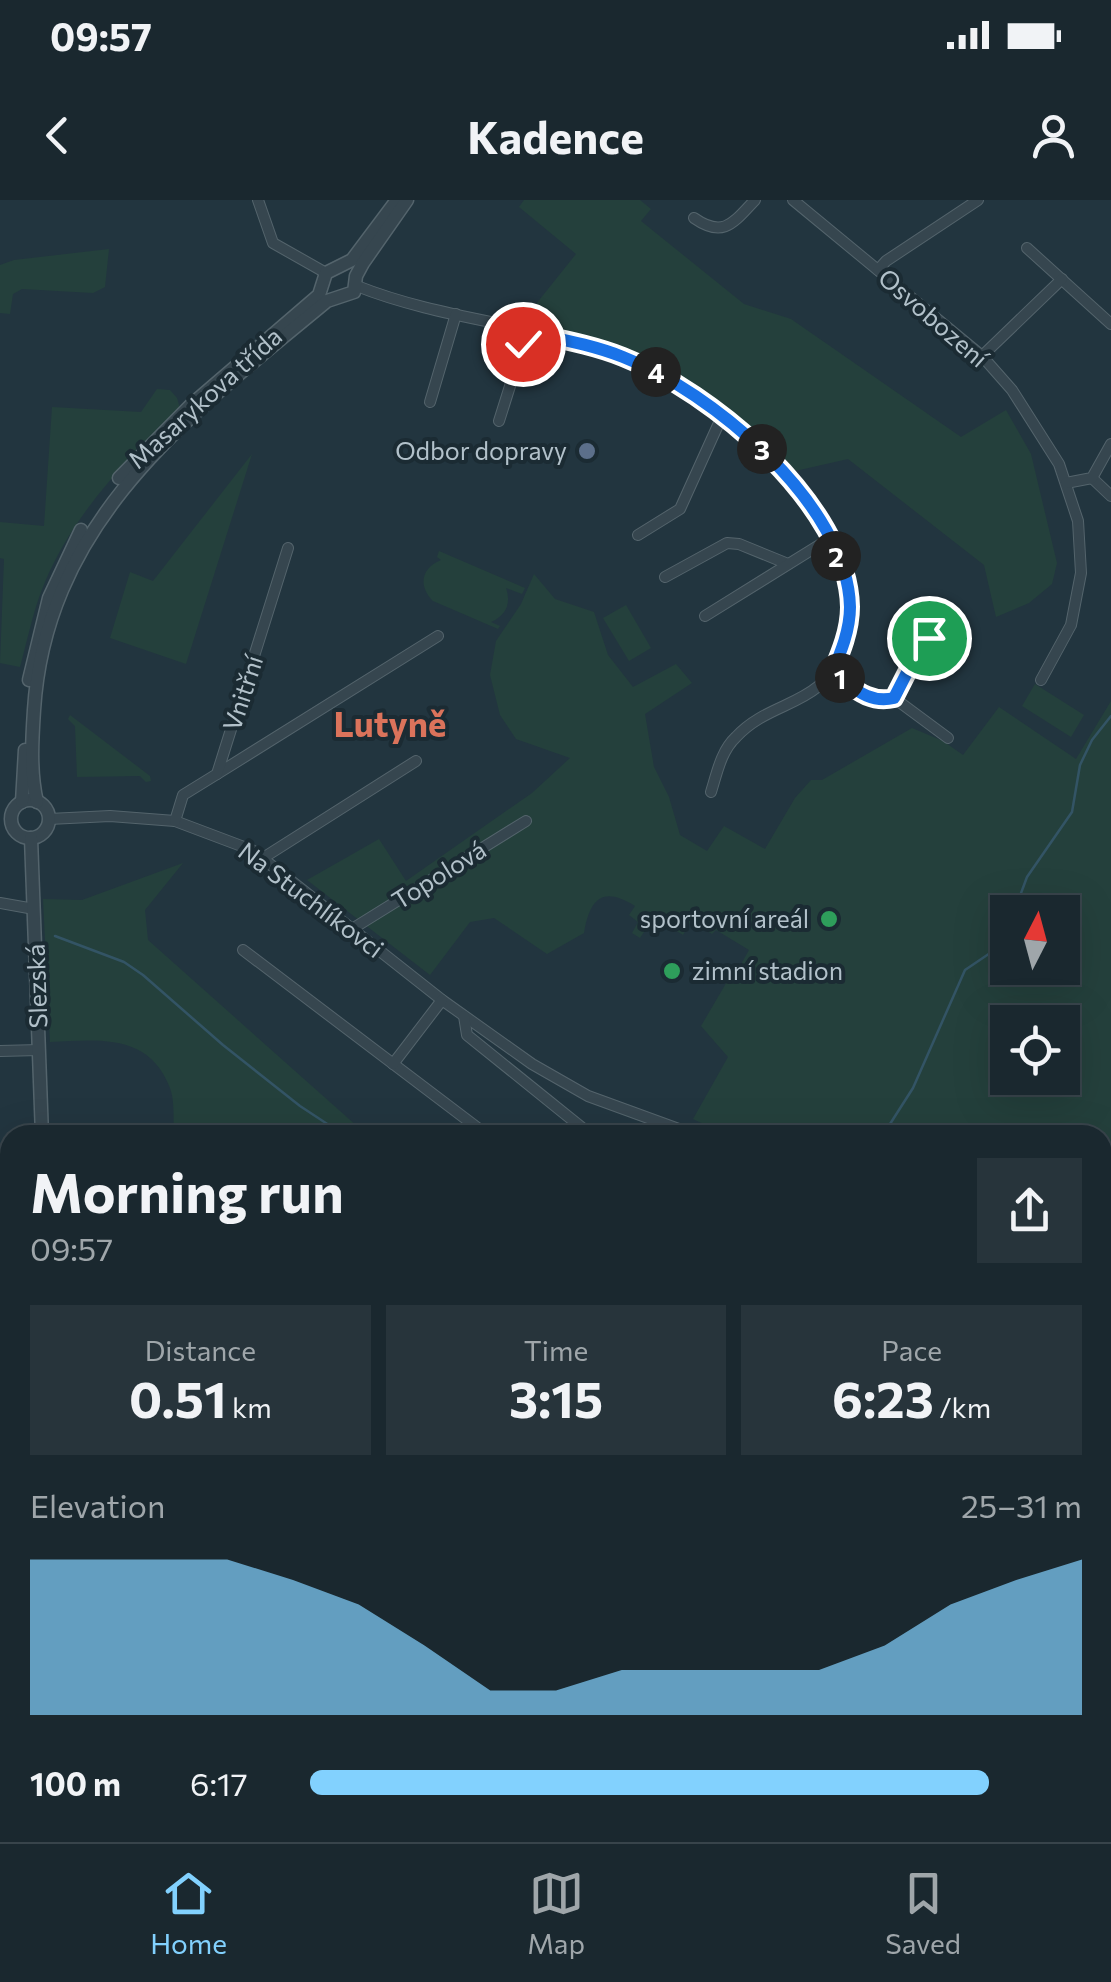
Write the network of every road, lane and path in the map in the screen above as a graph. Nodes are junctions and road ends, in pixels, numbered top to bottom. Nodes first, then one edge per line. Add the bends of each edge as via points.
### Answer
1 (258, 200) edge
2 (396, 200) edge
3 (408, 200) edge
4 (755, 200) edge
5 (793, 200) edge
6 (978, 200) edge
7 (694, 218) dead end
8 (1028, 248) dead end
9 (344, 265) junction
10 (878, 270) junction
11 (325, 279) junction
12 (1062, 279) junction
13 (357, 281) junction
14 (336, 298) junction
15 (456, 314) junction
16 (1111, 324) edge
17 (527, 332) junction
18 (982, 356) junction
19 (430, 402) dead end
20 (723, 414) junction
21 (499, 421) dead end
22 (1111, 444) edge
23 (1092, 478) junction
24 (1066, 483) junction
25 (1111, 496) edge
26 (638, 535) dead end
27 (828, 539) junction
28 (288, 548) dead end
29 (788, 564) junction
30 (665, 577) dead end
31 (704, 616) dead end
32 (438, 636) dead end
33 (929, 638) dead end
34 (832, 673) junction
35 (1040, 680) dead end
36 (894, 698) junction
37 (948, 738) dead end
38 (416, 761) dead end
39 (216, 774) junction
40 (712, 792) dead end
41 (22, 802) junction
42 (38, 802) junction
43 (49, 818) junction
44 (6, 819) edge
45 (175, 821) junction
46 (526, 821) dead end
47 (31, 838) junction
48 (263, 858) junction
49 (0, 903) edge
50 (34, 909) junction
51 (352, 929) junction
52 (243, 950) dead end
53 (442, 1000) junction
54 (464, 1016) junction
55 (39, 1050) junction
56 (0, 1051) edge
57 (393, 1064) junction
58 (42, 1125) edge
59 (474, 1125) edge
60 (578, 1125) edge
61 (669, 1125) edge

1 - 11 street via 273,243
2 - 9 street
3 - 13 street
4 - 7 street via 718,229
5 - 10 street, Osvobození
6 - 10 street
8 - 12 street
9 - 11 street via 334,266
9 - 13 street
10 - 18 street, Osvobození
11 - 14 street
11 - 41 street, Masarykova třída via 301,312 148,444 83,528 55,581 35,644
12 - 16 street
12 - 18 street
13 - 14 street via 348,297
13 - 15 street
14 - 42 street, Masarykova třída via 153,453 90,532 58,597 42,656 34,726
15 - 17 street
15 - 19 street
17 - 20 street via 624,357
17 - 21 street
18 - 24 street, Osvobození via 1012,390
20 - 26 street via 680,508
20 - 27 street via 778,464
22 - 23 street
23 - 24 street
23 - 25 street
24 - 35 street, Osvobození via 1082,547 1078,598 1071,625
27 - 29 street
27 - 34 street via 850,604
28 - 39 street, Vnitřní
29 - 30 street via 727,544
29 - 31 street
32 - 39 street
33 - 36 street
34 - 36 street via 868,698
34 - 40 street via 813,693 735,737
36 - 37 street
38 - 48 street
39 - 45 street via 183,795
41 - 42 street
41 - 44 street
42 - 43 street
43 - 45 street, Na Stuchlíkovci
43 - 47 street via 42,834
44 - 47 street
45 - 48 street, Na Stuchlíkovci
46 - 51 street, Topolová
47 - 50 street, Slezská
48 - 51 street, Na Stuchlíkovci
49 - 50 street
50 - 55 street, Slezská
51 - 53 street, Na Stuchlíkovci
52 - 57 street
53 - 54 street, Na Stuchlíkovci
53 - 57 street
54 - 60 street, Na Stuchlíkovci via 467,1036
54 - 61 street, Na Stuchlíkovci via 574,1088
55 - 56 street
55 - 58 street, Slezská
57 - 59 street

